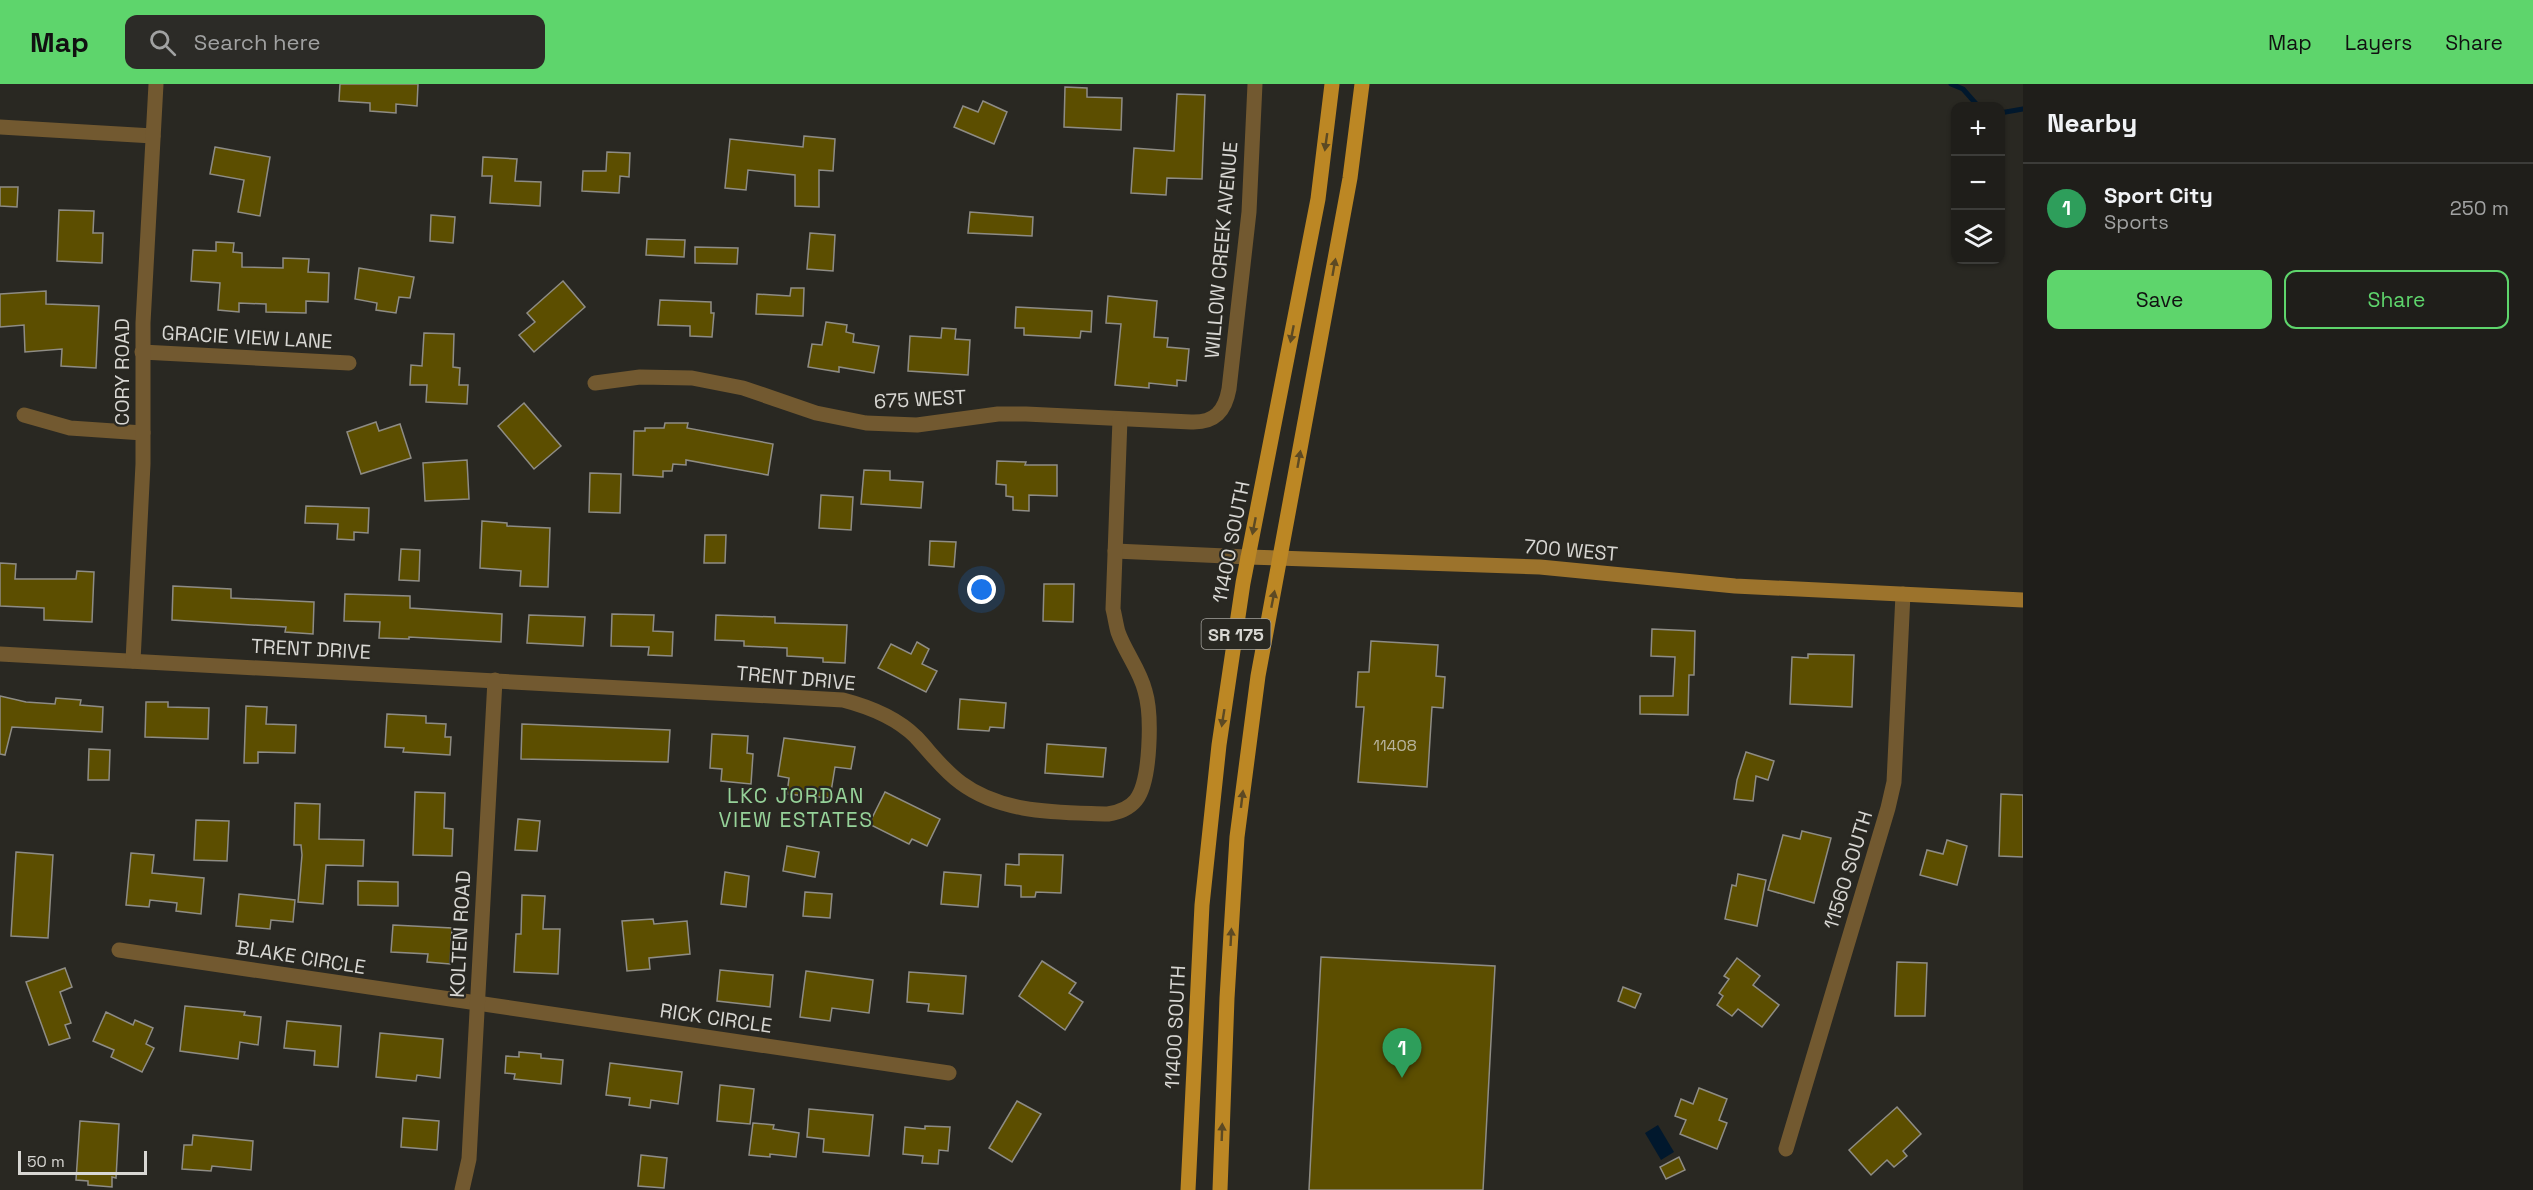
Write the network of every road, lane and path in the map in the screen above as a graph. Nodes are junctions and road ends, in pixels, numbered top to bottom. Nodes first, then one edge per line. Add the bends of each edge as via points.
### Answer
1 (156, 84) edge
2 (1255, 84) edge
3 (1332, 84) edge
4 (1362, 84) edge
5 (0, 127) edge
6 (153, 136) junction
7 (142, 352) junction
8 (349, 363) dead end
9 (594, 383) dead end
10 (24, 415) dead end
11 (1217, 416) joint
12 (1120, 419) junction
13 (143, 433) junction
14 (1115, 551) junction
15 (1248, 557) junction
16 (1281, 558) junction
17 (1903, 594) junction
18 (2023, 600) edge
19 (0, 654) edge
20 (133, 661) junction
21 (495, 680) junction
22 (119, 950) dead end
23 (477, 1005) junction
24 (949, 1074) dead end
25 (1786, 1149) dead end
26 (462, 1190) edge
27 (1188, 1190) edge
28 (1220, 1190) edge

1 - 6 street, CORY ROAD
2 - 11 street, WILLOW CREEK AVENUE via 1242,284 1229,389 1224,409
3 -> 15 main road, 11400 SOUTH / SR 175 via 1318,199
16 -> 4 main road, SR 175 via 1350,178
5 - 6 street
6 - 7 street, CORY ROAD
7 - 8 street, GRACIE VIEW LANE
7 - 13 street, CORY ROAD
9 - 12 street, 675 WEST via 640,377 692,378 743,388 832,417 874,424 917,425 998,414
10 - 13 street via 70,428
11 - 12 street, 675 WEST via 1201,423
12 - 14 street, TRENT DRIVE
13 - 20 street, CORY ROAD
14 - 15 street, 700 WEST
14 - 21 street, TRENT DRIVE via 1113,609 1118,632 1146,692 1148,727 1143,788 1137,799 1119,812 1031,810 983,796 948,773 900,724 873,709 843,700
15 - 16 street, 700 WEST
15 -> 27 main road, 11400 SOUTH / SR 175 via 1218,745 1202,905
16 - 17 street, 700 WEST via 1540,567 1735,586
28 -> 16 main road, SR 175 via 1237,837 1258,676
17 - 18 street, 700 WEST
17 - 25 street, 11560 SOUTH via 1894,782
19 - 20 street, TRENT DRIVE
20 - 21 street, TRENT DRIVE
21 - 23 street, KOLTEN ROAD
22 - 23 street, BLAKE CIRCLE
23 - 24 street, RICK CIRCLE
23 - 26 street, KOLTEN ROAD via 469,1159

